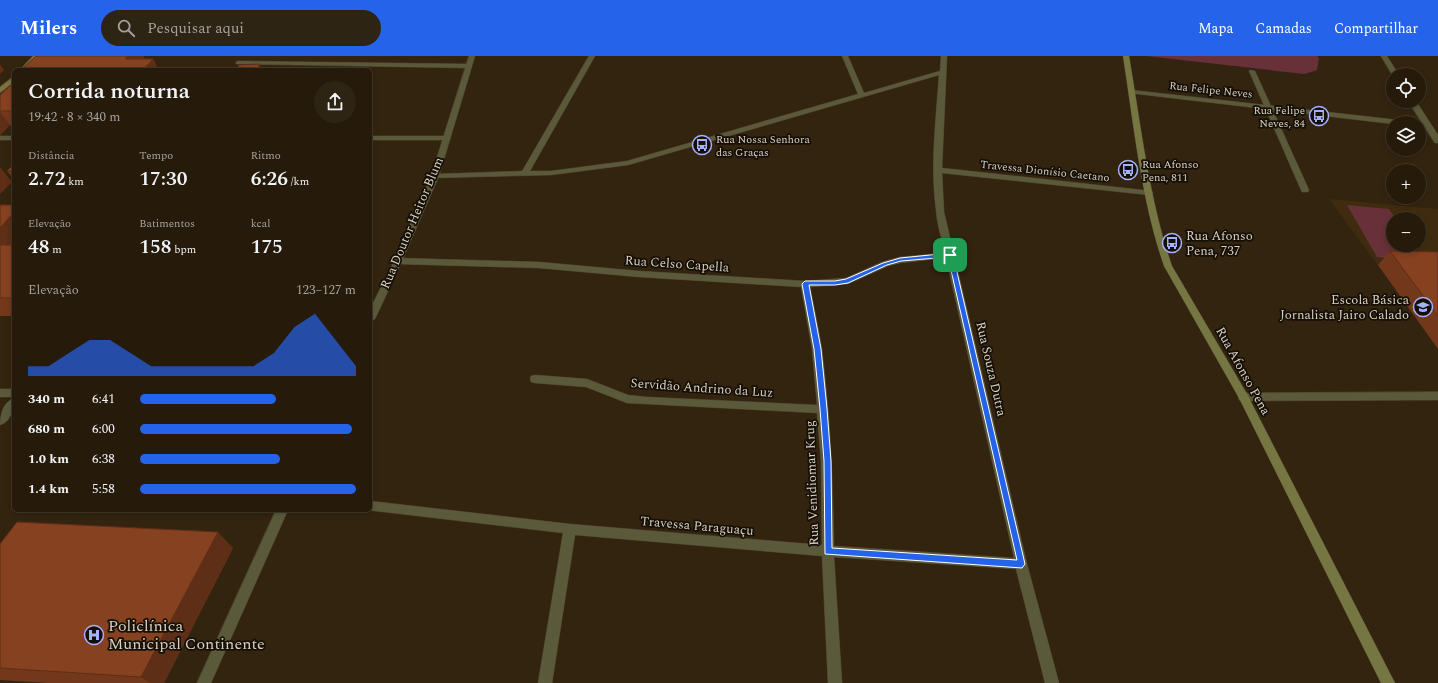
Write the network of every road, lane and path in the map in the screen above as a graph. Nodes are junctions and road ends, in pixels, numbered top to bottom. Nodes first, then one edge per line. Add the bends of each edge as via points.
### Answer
1 (37, 56) edge
2 (242, 56) edge
3 (472, 56) edge
4 (592, 56) edge
5 (845, 56) edge
6 (944, 56) edge
7 (1126, 56) edge
8 (1384, 56) edge
9 (238, 63) junction
10 (470, 66) junction
11 (25, 68) edge
12 (234, 68) edge
13 (1392, 68) edge
14 (1252, 71) dead end
15 (944, 72) junction
16 (12, 80) edge
17 (0, 91) edge
18 (1131, 92) junction
19 (862, 96) junction
20 (1268, 107) junction
21 (1417, 108) edge
22 (1386, 121) edge
23 (1428, 125) junction
24 (1438, 126) edge
25 (0, 138) edge
26 (12, 138) edge
27 (372, 138) edge
28 (447, 138) junction
29 (1438, 141) edge
30 (938, 170) junction
31 (525, 174) junction
32 (435, 176) junction
33 (1305, 190) dead end
34 (1149, 193) junction
35 (950, 255) junction
36 (398, 261) junction
37 (805, 284) junction
38 (372, 315) edge
39 (535, 378) dead end
40 (0, 393) edge
41 (12, 393) edge
42 (1438, 396) edge
43 (1243, 397) junction
44 (12, 405) edge
45 (823, 409) junction
46 (0, 421) edge
47 (372, 506) edge
48 (281, 512) edge
49 (570, 529) junction
50 (828, 551) junction
51 (1022, 564) junction
52 (204, 683) edge
53 (545, 683) edge
54 (835, 683) edge
55 (1052, 683) edge
56 (1388, 683) edge

1 - 11 main road
2 - 9 street
3 - 10 street, Rua Doutor Heitor Blum
4 - 31 street
5 - 19 street
6 - 15 street, Rua Souza Dutra
7 - 18 main road, Rua Afonso Pena
8 - 13 street
9 - 10 street
9 - 12 street
10 - 28 street, Rua Doutor Heitor Blum
14 - 20 street
15 - 19 street
15 - 30 street, Rua Souza Dutra
16 - 17 main road
18 - 20 street, Rua Felipe Neves
18 - 34 main road, Rua Afonso Pena
19 - 31 street via 628,163
20 - 22 street, Rua Felipe Neves
20 - 33 street
21 - 23 street
23 - 24 street
23 - 29 street
25 - 26 street
27 - 28 street
28 - 32 street, Rua Doutor Heitor Blum
30 - 34 street, Travessa Dionísio Caetano
30 - 35 street, Rua Souza Dutra via 940,212
31 - 32 street
32 - 36 street, Rua Doutor Heitor Blum
34 - 43 main road, Rua Afonso Pena via 1168,266
35 - 37 street, Rua Celso Capella via 900,260 848,281
35 - 51 street, Rua Souza Dutra
36 - 37 street, Rua Celso Capella via 539,265
36 - 38 street, Rua Doutor Heitor Blum
37 - 45 street, Rua Venidiomar Krug via 818,349
39 - 45 street, Servidão Andrino da Luz via 587,383 627,399
40 - 41 street
42 - 43 street
43 - 56 main road, Rua Afonso Pena
44 - 46 street
45 - 50 street, Rua Venidiomar Krug via 827,461
47 - 49 street, Travessa Paraguaçu
48 - 52 street
49 - 50 street, Travessa Paraguaçu
49 - 53 street
50 - 51 street, Travessa Paraguaçu
50 - 54 street, Rua Venidiomar Krug
51 - 55 street, Rua Souza Dutra

